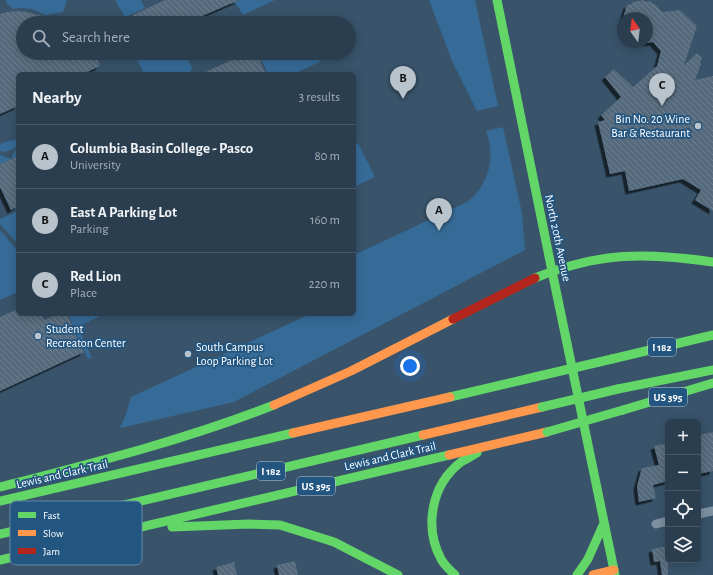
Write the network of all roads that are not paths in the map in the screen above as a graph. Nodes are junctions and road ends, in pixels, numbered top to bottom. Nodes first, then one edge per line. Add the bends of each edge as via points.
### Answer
1 (497, 0) edge
2 (713, 262) edge
3 (552, 271) junction
4 (713, 335) edge
5 (713, 370) edge
6 (713, 384) edge
7 (547, 432) junction
8 (0, 487) edge
9 (0, 501) edge
10 (141, 501) edge
11 (713, 510) edge
12 (701, 513) edge
13 (604, 522) junction
14 (665, 522) edge
15 (656, 524) dead end
16 (142, 527) edge
17 (142, 531) edge
18 (10, 532) edge
19 (0, 534) edge
20 (10, 558) edge
21 (0, 560) edge
22 (614, 572) edge
23 (398, 575) edge
24 (455, 575) edge
25 (577, 575) edge
26 (593, 575) edge

1 - 3 main road, North 20th Avenue
2 - 3 main road via 667,256 632,255 596,259
3 - 8 main road via 305,392 253,414 138,452
3 - 13 main road, North 20th Avenue
4 - 9 main road, Lewis and Clark Trail / I 182, bridge
5 - 10 main road, I 182, bridge via 618,389
6 - 7 main road, Lewis and Clark Trail / US 395, bridge
7 - 16 main road, Lewis and Clark Trail / US 395
7 - 24 main road via 476,453 456,466 441,484 432,507 432,531 439,554
11 - 12 street
13 - 22 main road
13 - 25 main road via 588,559
14 - 15 street
17 - 23 main road via 249,524 280,525 334,542
18 - 19 main road, I 182, bridge
20 - 21 main road, Lewis and Clark Trail / US 395
22 - 26 main road

